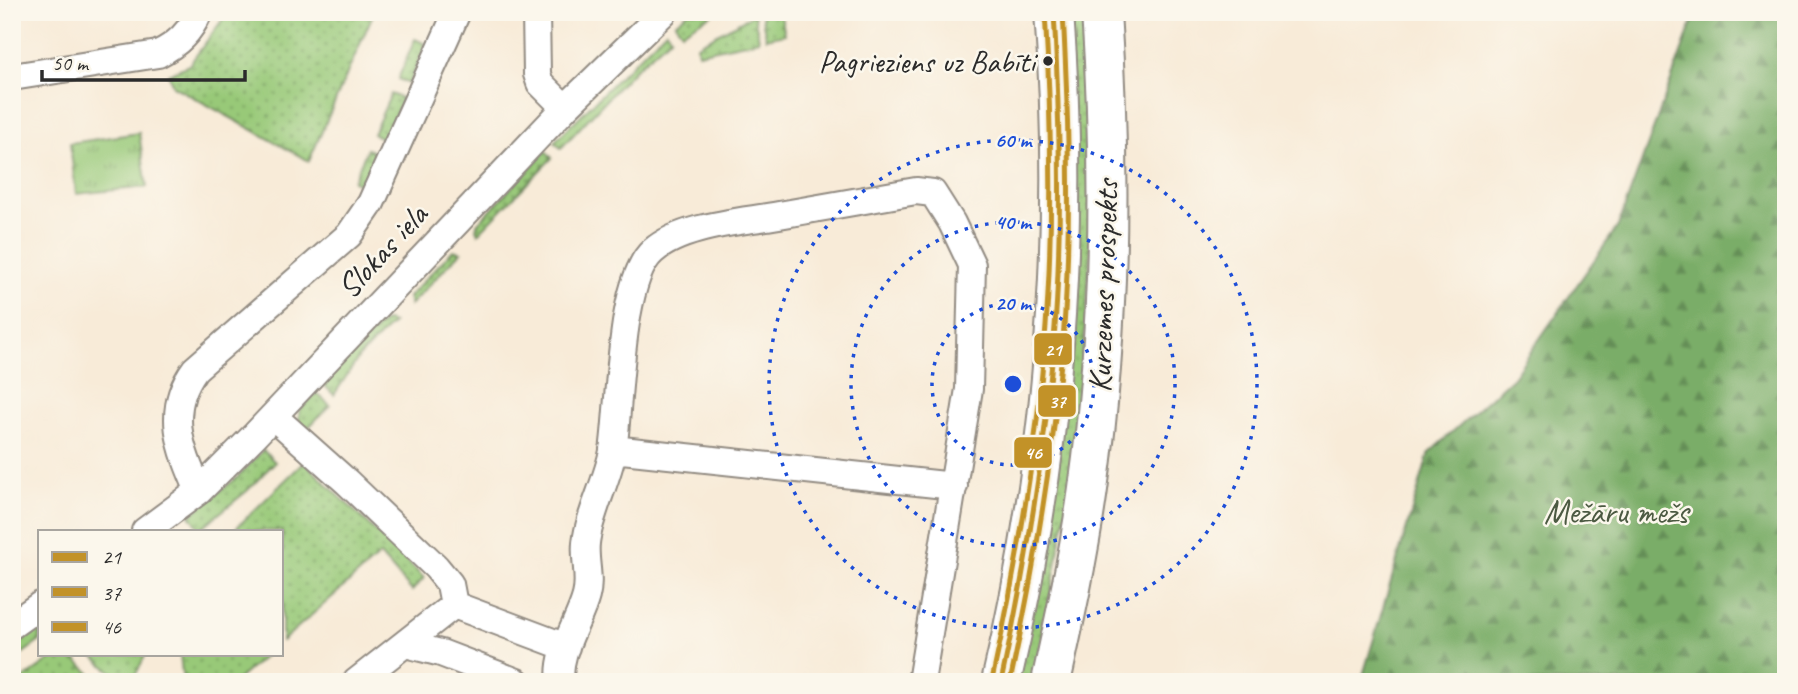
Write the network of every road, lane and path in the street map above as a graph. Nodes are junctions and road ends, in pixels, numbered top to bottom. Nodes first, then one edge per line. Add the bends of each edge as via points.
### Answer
1 (199, 12) edge
2 (457, 12) edge
3 (536, 12) edge
4 (664, 12) edge
5 (1054, 12) edge
6 (1101, 12) edge
7 (12, 76) edge
8 (565, 108) junction
9 (273, 416) junction
10 (613, 449) junction
11 (954, 486) junction
12 (199, 491) junction
13 (146, 530) edge
14 (454, 605) junction
15 (38, 606) edge
16 (12, 625) edge
17 (405, 644) junction
18 (566, 647) junction
19 (356, 682) edge
20 (517, 682) edge
21 (561, 682) edge
22 (921, 682) edge
23 (1001, 682) edge
24 (1051, 682) edge

1 - 7 street via 186,35 158,54
2 - 12 street via 371,203 349,235 195,369 184,384 179,436
3 - 8 street via 537,74
4 - 8 street, Slokas iela
5 - 23 main road, Kurzemes prospekts via 1060,148 1056,321 1039,484
6 - 24 main road, Kurzemes prospekts via 1108,168 1104,335 1086,501
8 - 9 street, Slokas iela
9 - 12 street, Slokas iela
9 - 14 street via 436,567 450,584
10 - 11 street
10 - 11 street via 630,301 637,274 653,251 668,240 702,229 916,191 933,193 972,265 969,389
10 - 18 street via 586,544 586,597
11 - 22 street
12 - 13 street, Slokas iela
14 - 17 street
14 - 18 street
15 - 16 street
17 - 19 street
17 - 20 street
18 - 21 street

